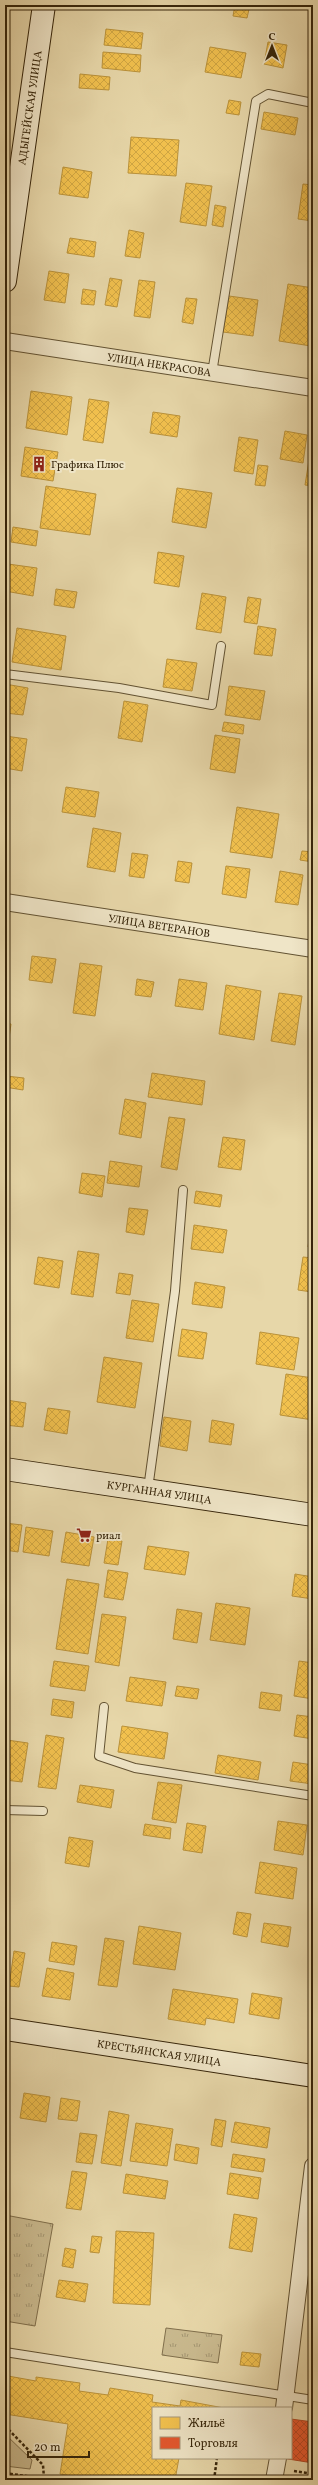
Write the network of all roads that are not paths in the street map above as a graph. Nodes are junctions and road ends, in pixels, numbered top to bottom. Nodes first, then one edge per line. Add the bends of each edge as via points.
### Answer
1 (44, 5) edge
2 (313, 103) edge
3 (5, 281) edge
4 (5, 341) edge
5 (212, 373) junction
6 (313, 388) edge
7 (221, 646) dead end
8 (5, 674) edge
9 (5, 902) edge
10 (313, 949) edge
11 (183, 1190) dead end
12 (5, 1469) edge
13 (148, 1490) junction
14 (313, 1515) edge
15 (104, 1707) dead end
16 (313, 1796) edge
17 (5, 1810) edge
18 (43, 1811) dead end
19 (5, 2029) edge
20 (313, 2076) edge
21 (313, 2166) edge
22 (5, 2352) edge
23 (313, 2400) edge
24 (285, 2402) edge
25 (278, 2459) edge
26 (274, 2480) edge

1 - 3 street, АДЫГЕЙСКАЯ УЛИЦА
2 - 5 lane via 268,94 256,101
4 - 5 street, УЛИЦА НЕКРАСОВА
5 - 6 street, УЛИЦА НЕКРАСОВА
7 - 8 lane via 212,704 119,688
9 - 10 street, УЛИЦА ВЕТЕРАНОВ
11 - 13 lane via 175,1291
12 - 13 street, КУРГАННАЯ УЛИЦА
13 - 14 street, КУРГАННАЯ УЛИЦА
15 - 16 lane via 99,1756 136,1768
17 - 18 lane
19 - 20 street, КРЕСТЬЯНСКАЯ УЛИЦА
21 - 24 street
22 - 24 lane
23 - 24 lane
25 - 26 street

